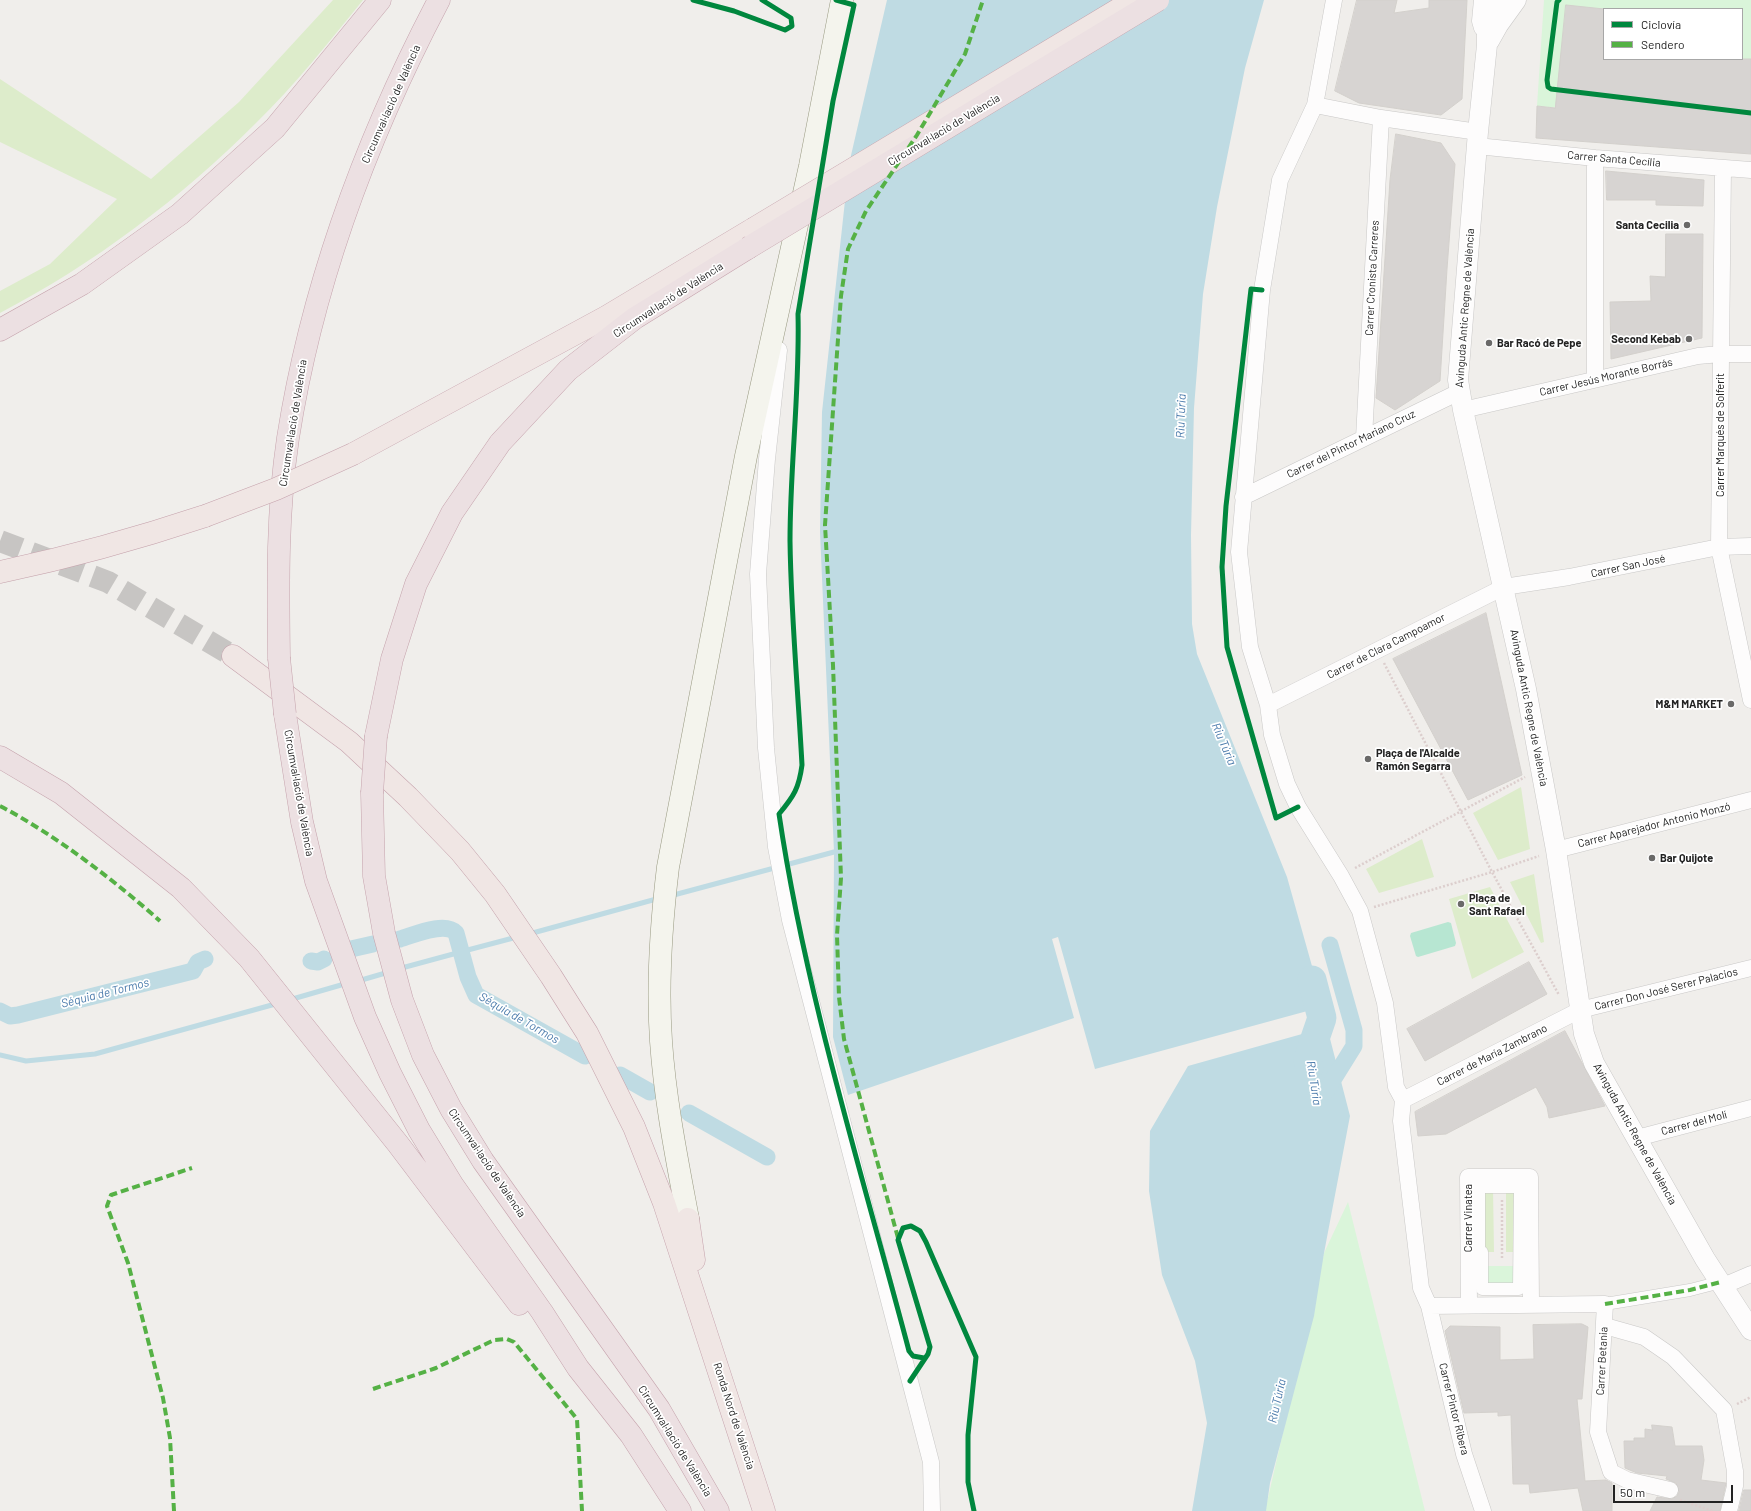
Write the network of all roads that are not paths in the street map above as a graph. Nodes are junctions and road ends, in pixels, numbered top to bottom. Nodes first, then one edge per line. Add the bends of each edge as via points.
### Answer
1 (380, 0) edge
2 (439, 0) edge
3 (842, 0) edge
4 (1134, 0) edge
5 (1158, 0) edge
6 (1334, 0) edge
7 (1482, 0) edge
8 (1494, 0) edge
9 (1516, 0) edge
10 (1487, 45) junction
11 (1315, 105) junction
12 (1381, 118) junction
13 (1477, 139) junction
14 (1595, 158) junction
15 (810, 166) junction
16 (1722, 168) junction
17 (1751, 170) edge
18 (750, 239) junction
19 (0, 330) edge
20 (1720, 354) junction
21 (1751, 354) edge
22 (1595, 379) junction
23 (1461, 401) junction
24 (1364, 438) junction
25 (1243, 497) junction
26 (1751, 546) edge
27 (1719, 547) junction
28 (0, 572) edge
29 (1504, 587) junction
30 (233, 656) tunnel mouth
31 (1751, 700) edge
32 (1268, 705) junction
33 (0, 757) edge
34 (1751, 800) edge
35 (1556, 850) junction
36 (1751, 968) edge
37 (1579, 1002) junction
38 (1403, 1100) junction
39 (1751, 1108) edge
40 (1637, 1138) junction
41 (688, 1218) joint
42 (1482, 1260) joint
43 (1751, 1274) edge
44 (1722, 1284) junction
45 (1531, 1304) junction
46 (1605, 1304) junction
47 (1469, 1305) junction
48 (1429, 1306) junction
49 (703, 1320) junction
50 (1604, 1326) junction
51 (1751, 1330) edge
52 (578, 1368) junction
53 (1670, 1490) road end
54 (680, 1511) edge
55 (718, 1511) edge
56 (764, 1511) edge
57 (932, 1511) edge
58 (1483, 1511) edge
59 (1729, 1511) edge

1 - 19 highway via 275,128 180,214 82,284
2 - 52 highway, Circumval·lació de València, bridge via 374,138 330,257 305,348 288,439 280,513 279,658 302,822 316,881 365,1017 419,1130 452,1184
3 - 15 main road
4 - 18 highway, bridge
5 - 18 highway, Circumval·lació de València, bridge
6 - 11 street
7 - 10 street, Avinguda Antic Regne de València via 1480,21
8 - 10 street, Avinguda Antic Regne de València via 1487,21
9 - 10 street, Avinguda Antic Regne de València
10 - 13 street, Avinguda Antic Regne de València
11 - 12 street, Carrer Santa Cecília
11 - 25 street via 1280,180 1262,290
12 - 13 street, Carrer Santa Cecília
12 - 24 street, Carrer Cronista Carreres
13 - 14 street, Carrer Santa Cecília
13 - 23 street, Avinguda Antic Regne de València via 1458,380
14 - 16 street, Carrer Santa Cecília
14 - 22 street
15 - 41 main road via 746,456 668,867 659,984 661,1042 671,1124
15 - 57 street via 776,366 766,459 758,574 766,748 776,847 790,920 931,1462
16 - 17 street, Carrer Santa Cecília
16 - 20 street, Carrer Marqués de Solferit
18 - 28 highway, bridge via 353,454 276,489 139,538
18 - 55 highway, Circumval·lació de València, bridge via 635,318 568,370 500,443 452,513 416,584 392,659 376,736 372,793 374,876 384,932 402,1000 423,1055 450,1109 483,1161 659,1409
20 - 21 street, Carrer Jesús Morante Borrás
20 - 22 street, Carrer Jesús Morante Borrás via 1698,356
20 - 27 street, Carrer Marqués de Solferit
22 - 23 street, Carrer Jesús Morante Borrás
23 - 24 street, Carrer del Pintor Mariano Cruz
23 - 29 street, Avinguda Antic Regne de València
24 - 25 street, Carrer del Pintor Mariano Cruz
25 - 32 street via 1240,559 1250,647
26 - 27 street, Carrer San José
27 - 29 street, Carrer San José via 1569,577
27 - 31 street, Carrer Marqués de Solferit
29 - 32 street, Carrer de Clara Campoamor
29 - 35 street, Avinguda Antic Regne de València
30 - 49 highway via 348,742 408,797 460,851 495,894 587,1032 634,1127 664,1203
32 - 38 street via 1272,735 1287,784 1360,911 1385,1003 1396,1087
33 - 52 highway via 61,793 181,888 249,958 398,1144 532,1321
34 - 35 street, Carrer Aparejador Antonio Monzó
35 - 37 street, Avinguda Antic Regne de València
36 - 37 street, Carrer Don José Serer Palacios
37 - 38 street, Carrer de María Zambrano
37 - 40 street, Avinguda Antic Regne de València via 1584,1034 1594,1063
38 - 48 street, Carrer Pintor Ribera via 1401,1121 1420,1280
39 - 40 street, Carrer del Molí
40 - 44 street, Avinguda Antic Regne de València
41 - 49 highway
42 - 42 street via 1482,1289 1518,1289 1520,1187 1479,1187
43 - 44 street
44 - 46 street
44 - 51 street, Avinguda Antic Regne de València
45 - 46 street
45 - 47 street
45 - 47 street, Carrer Vinatea via 1530,1176 1468,1177
46 - 50 street, Carrer Betania
47 - 48 street
48 - 58 street, Carrer Pintor Ribera via 1464,1454
49 - 56 highway, Ronda Nord de València
50 - 53 street, Carrer Betania via 1598,1432 1611,1472 1627,1480
50 - 59 street via 1644,1336 1673,1357 1724,1410 1735,1471
52 - 54 highway, Circumval·lació de València via 631,1435

